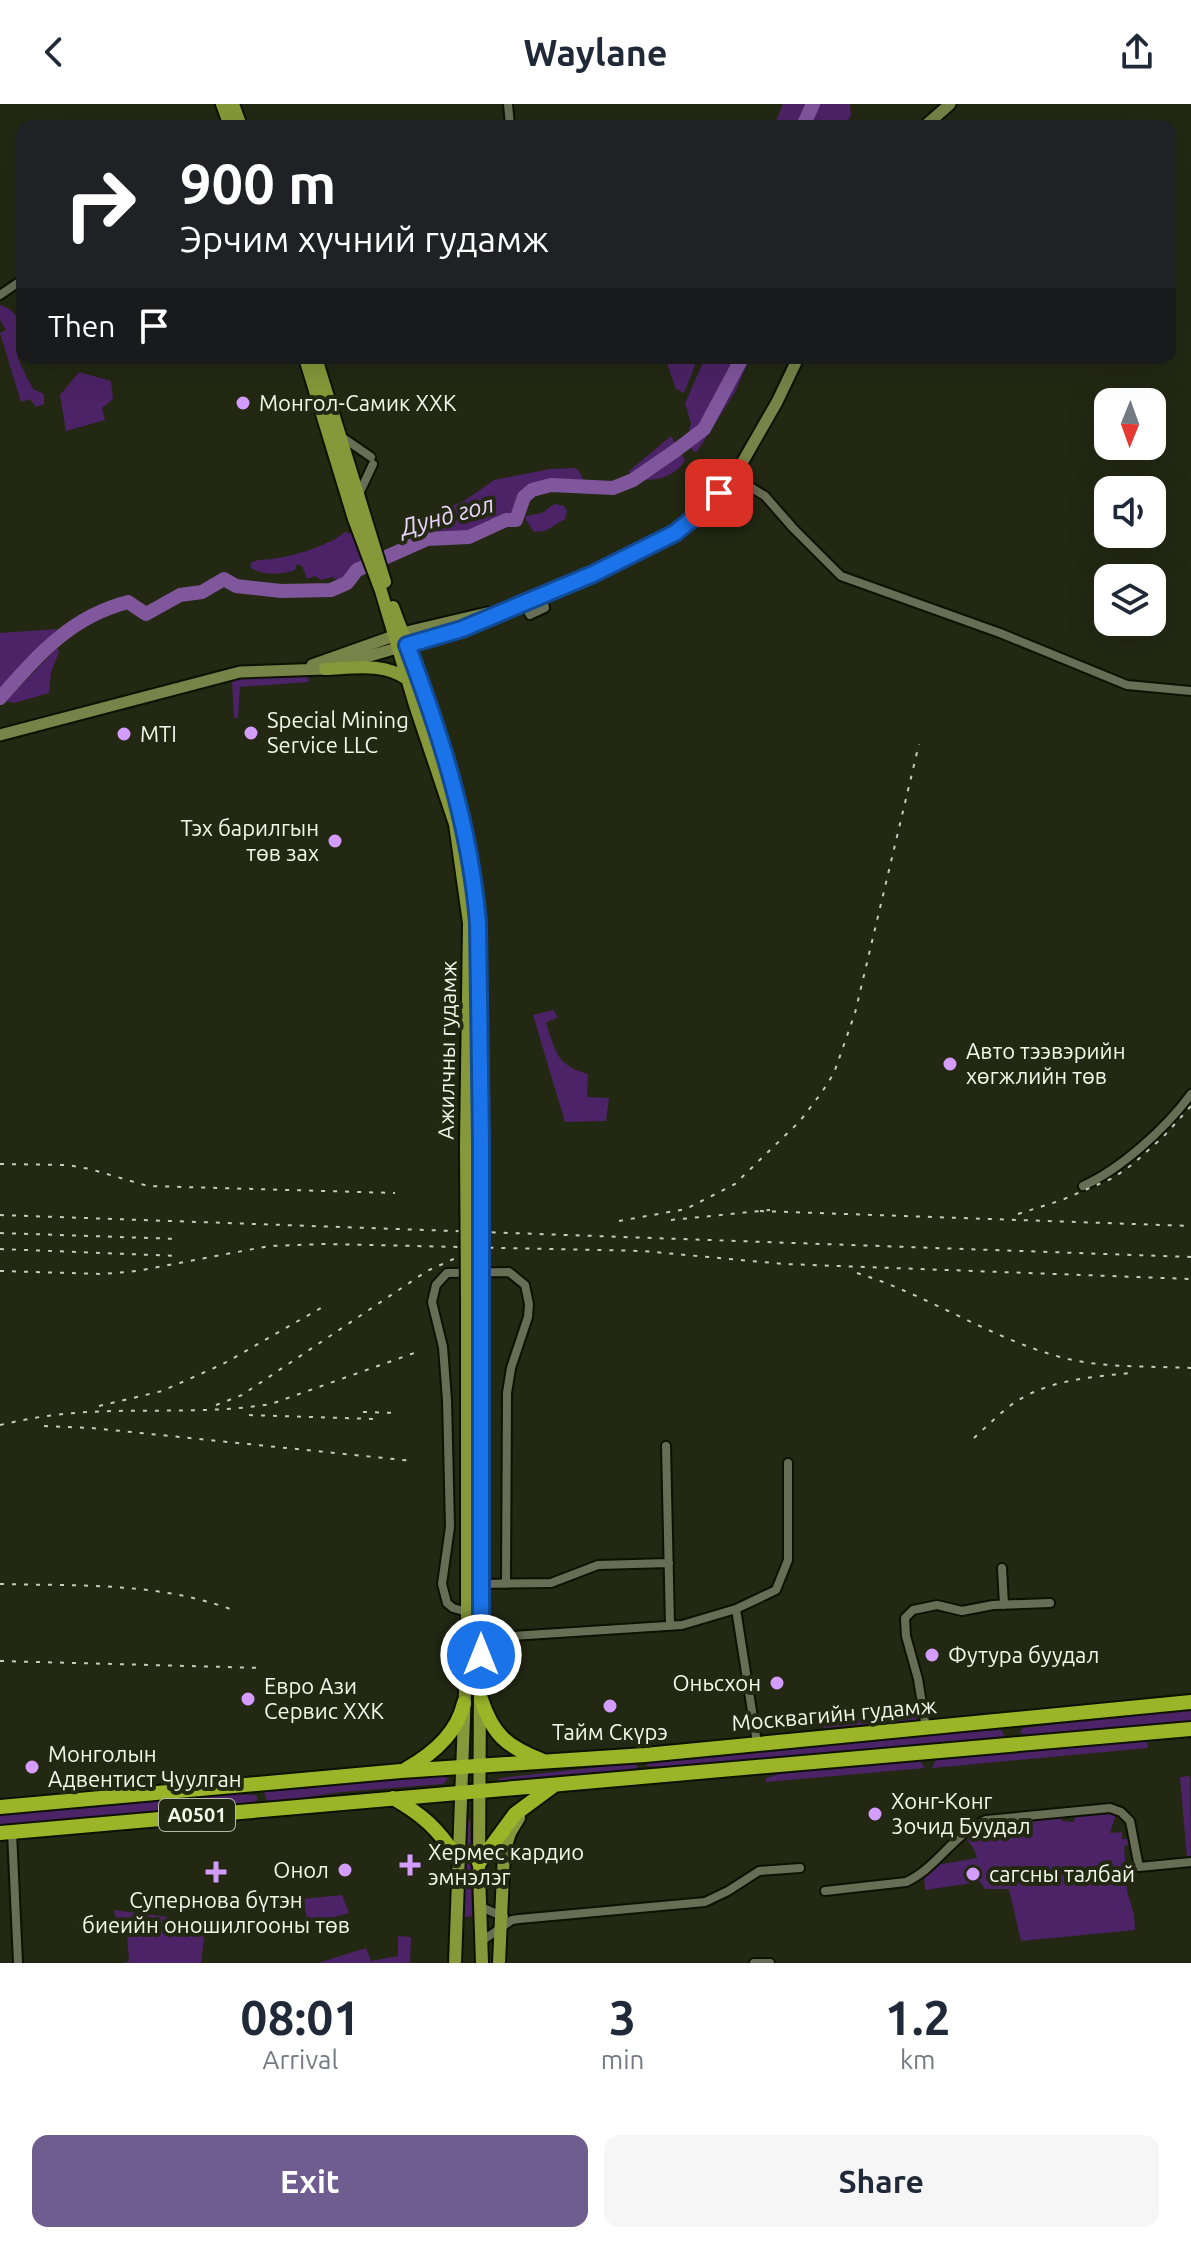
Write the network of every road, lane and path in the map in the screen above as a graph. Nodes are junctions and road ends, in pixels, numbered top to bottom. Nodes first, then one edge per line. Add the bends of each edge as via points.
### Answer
1 (950, 104) edge
2 (940, 108) edge
3 (307, 364) edge
4 (318, 364) edge
5 (795, 364) edge
6 (339, 435) junction
7 (734, 477) junction
8 (358, 497) junction
9 (360, 517) junction
10 (400, 641) junction
11 (300, 668) junction
12 (325, 669) junction
13 (407, 679) junction
14 (1191, 691) edge
15 (0, 735) edge
16 (471, 891) junction
17 (1191, 1094) edge
18 (1083, 1186) dead end
19 (666, 1446) dead end
20 (788, 1463) dead end
21 (669, 1563) junction
22 (1002, 1568) dead end
23 (481, 1584) junction
24 (506, 1584) junction
25 (1050, 1603) dead end
26 (1004, 1605) junction
27 (736, 1609) junction
28 (467, 1612) junction
29 (670, 1625) junction
30 (481, 1638) junction
31 (481, 1699) junction
32 (1191, 1702) edge
33 (464, 1703) junction
34 (1011, 1720) junction
35 (926, 1728) junction
36 (1191, 1729) edge
37 (757, 1743) junction
38 (1014, 1746) junction
39 (645, 1755) junction
40 (549, 1763) junction
41 (481, 1765) junction
42 (461, 1767) junction
43 (401, 1771) junction
44 (655, 1776) junction
45 (557, 1784) junction
46 (249, 1786) junction
47 (481, 1792) junction
48 (461, 1793) junction
49 (393, 1798) junction
50 (526, 1804) junction
51 (0, 1807) edge
52 (253, 1810) junction
53 (6, 1832) edge
54 (457, 1858) junction
55 (1191, 1862) edge
56 (479, 1863) junction
57 (800, 1868) dead end
58 (13, 1873) junction
59 (0, 1874) edge
60 (825, 1891) dead end
61 (481, 1907) junction
62 (505, 1922) junction
63 (456, 1930) junction
64 (482, 1935) junction
65 (18, 1963) edge
66 (455, 1963) edge
67 (482, 1963) edge
68 (499, 1963) edge
69 (754, 1963) edge
70 (770, 1963) edge

1 - 2 street
3 - 9 main road, Ажилчны гудамж
4 - 6 main road, Ажилчны гудамж
5 - 7 street
6 - 8 main road, Ажилчны гудамж
6 - 8 street via 372,460
7 - 10 street via 675,533 593,574 462,629
7 - 14 street via 765,496 841,576 1127,685
8 - 9 main road, Ажилчны гудамж
9 - 10 main road, Ажилчны гудамж
10 - 11 street
10 - 12 street
10 - 13 main road, Ажилчны гудамж
10 - 16 main road, Ажилчны гудамж via 432,710 462,814
11 - 12 street
11 - 15 street via 240,672
12 - 13 main road via 384,668
13 - 16 main road, Ажилчны гудамж via 455,824
16 - 23 main road, Ажилчны гудамж, bridge via 478,923
16 - 28 main road, Ажилчны гудамж, bridge
17 - 18 street via 1161,1128 1104,1176
19 - 21 street
20 - 27 street via 788,1560 776,1590
21 - 24 street via 598,1565 551,1583
21 - 29 street
22 - 26 street
23 - 24 street
23 - 30 main road, Ажилчны гудамж
24 - 28 street via 507,1393 526,1328 528,1293 521,1279 509,1272 454,1271 436,1285 432,1302 443,1347 447,1400 450,1527 442,1584 447,1603
25 - 26 street
26 - 35 street via 962,1611 937,1605 913,1610 905,1618
27 - 29 street
27 - 37 street
28 - 33 main road, Ажилчны гудамж
29 - 30 street
30 - 31 main road, Ажилчны гудамж
31 - 40 highway via 501,1739
31 - 41 main road, Ажилчны гудамж
32 - 34 highway, Москвагийн гудамж
33 - 42 main road, Ажилчны гудамж
33 - 43 highway via 460,1721 448,1737
34 - 35 highway, Москвагийн гудамж
34 - 38 highway
35 - 37 highway, Москвагийн гудамж
36 - 38 highway
37 - 39 highway, Москвагийн гудамж
38 - 44 highway
39 - 40 highway, Москвагийн гудамж
39 - 44 highway via 642,1769
40 - 41 highway, Москвагийн гудамж
41 - 42 highway, A0501
41 - 47 main road, Ажилчны гудамж
42 - 43 highway, A0501
42 - 48 main road, Ажилчны гудамж
43 - 46 highway, A0501
44 - 45 highway
45 - 47 highway
45 - 50 highway
46 - 51 highway, A0501
46 - 52 highway via 261,1796
47 - 48 highway, A0501
47 - 56 main road, Ажилчны гудамж
48 - 49 highway, A0501
48 - 54 main road, Ажилчны гудамж
49 - 52 highway, A0501
49 - 54 highway via 440,1831
50 - 56 highway
50 - 62 main road via 506,1844
52 - 53 highway, A0501
53 - 58 street
54 - 63 main road, Ажилчны гудамж
55 - 60 street via 1139,1867 1130,1821 1121,1812 1098,1807 986,1820 970,1827 906,1882
56 - 61 main road, Ажилчны гудамж
57 - 62 street via 759,1871 705,1902
58 - 59 street
58 - 65 street
61 - 62 street
61 - 64 main road, Ажилчны гудамж
62 - 64 street
62 - 68 main road
63 - 64 main road via 470,1922
63 - 66 main road, Ажилчны гудамж
64 - 67 main road, Ажилчны гудамж
69 - 70 street

